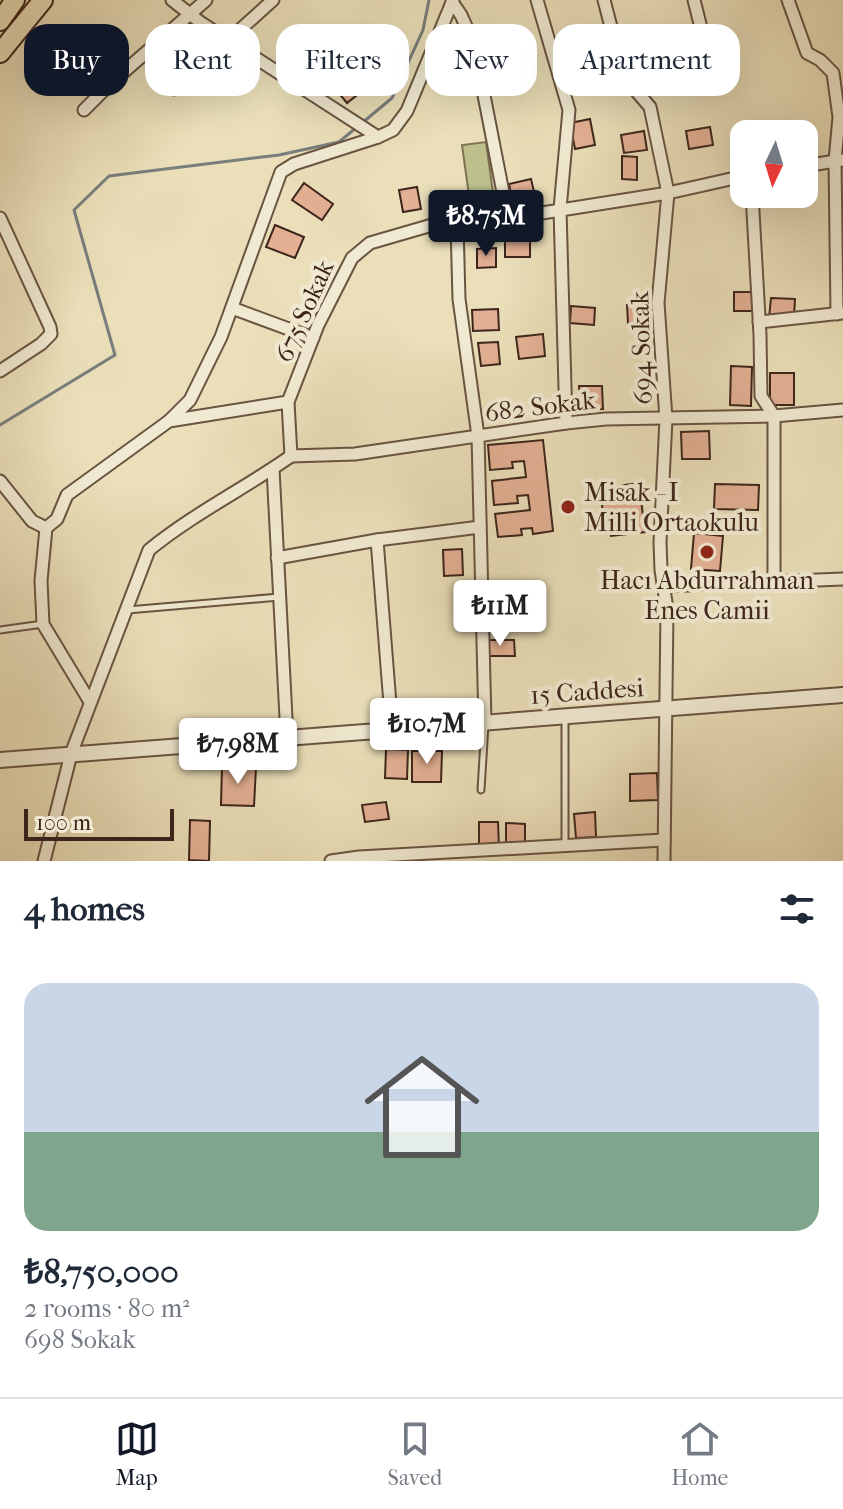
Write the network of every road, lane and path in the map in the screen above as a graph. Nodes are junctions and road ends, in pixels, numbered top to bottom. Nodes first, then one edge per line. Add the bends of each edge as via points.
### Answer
1 (15, 0) edge
2 (43, 0) edge
3 (172, 0) edge
4 (206, 0) edge
5 (273, 0) edge
6 (537, 0) edge
7 (604, 0) edge
8 (694, 0) edge
9 (788, 0) edge
10 (452, 1) edge
11 (190, 13) junction
12 (0, 21) edge
13 (203, 24) edge
14 (247, 24) edge
15 (700, 24) edge
16 (0, 53) edge
17 (260, 60) edge
18 (84, 110) dead end
19 (378, 137) junction
20 (839, 161) edge
21 (818, 164) edge
22 (730, 179) edge
23 (668, 193) junction
24 (753, 208) edge
25 (560, 209) junction
26 (0, 218) edge
27 (508, 218) junction
28 (457, 224) junction
29 (232, 308) junction
30 (840, 314) edge
31 (759, 322) junction
32 (313, 338) junction
33 (0, 371) edge
34 (288, 402) junction
35 (843, 410) edge
36 (774, 416) junction
37 (666, 419) junction
38 (169, 421) junction
39 (566, 423) junction
40 (478, 436) junction
41 (291, 456) junction
42 (273, 469) junction
43 (0, 481) edge
44 (480, 527) junction
45 (46, 528) junction
46 (377, 540) junction
47 (277, 558) junction
48 (843, 579) edge
49 (774, 583) junction
50 (664, 586) junction
51 (279, 597) junction
52 (126, 610) junction
53 (43, 624) junction
54 (0, 630) edge
55 (843, 695) edge
56 (90, 702) junction
57 (666, 709) junction
58 (565, 716) junction
59 (485, 723) junction
60 (392, 729) junction
61 (287, 737) junction
62 (71, 754) junction
63 (0, 760) edge
64 (481, 790) dead end
65 (664, 840) junction
66 (565, 845) junction
67 (44, 861) edge
68 (331, 861) edge
69 (664, 861) edge

1 - 12 highway
2 - 16 highway
3 - 11 street
4 - 11 street
5 - 14 street
6 - 25 street via 569,110
7 - 23 street, 694 Sokak via 624,77 650,107
8 - 15 street
9 - 20 street via 807,53 833,73
10 - 19 street via 407,111 393,130
10 - 27 street via 474,44
11 - 13 street
11 - 18 street
17 - 19 street
19 - 29 street via 281,172
20 - 21 street
20 - 30 street
22 - 23 street, 675 Sokak
23 - 25 street, 675 Sokak
23 - 37 street, 694 Sokak via 658,303
24 - 31 street
25 - 27 street, 675 Sokak
25 - 39 street
26 - 33 street via 51,334
27 - 28 street, 675 Sokak
28 - 32 street, 675 Sokak via 439,223 370,243 352,258
28 - 40 street via 459,299
29 - 32 street
29 - 38 street via 190,400
30 - 31 street
31 - 36 street via 761,396
32 - 34 street, 675 Sokak
34 - 38 street
34 - 41 street
35 - 36 street, 682 Sokak
36 - 37 street, 682 Sokak
36 - 49 street
37 - 39 street, 682 Sokak
37 - 50 street, 694 Sokak via 660,542
38 - 45 street via 67,495 57,519
39 - 40 street, 682 Sokak
40 - 41 street, 682 Sokak via 355,454
40 - 44 street
41 - 42 street
42 - 47 street
42 - 52 street via 149,550
43 - 45 street via 32,521
44 - 46 street
44 - 59 street
45 - 53 street
46 - 47 street
46 - 60 street
47 - 51 street
48 - 49 street
49 - 50 street
50 - 57 street, 694 Sokak
51 - 52 lane
51 - 61 street
52 - 56 street
53 - 54 lane
53 - 56 street
55 - 57 street, 15 Caddesi
56 - 62 street
57 - 58 street, 15 Caddesi
57 - 65 street, 694 Sokak
58 - 59 street, 15 Caddesi
58 - 66 lane
59 - 60 street, 15 Caddesi
59 - 64 lane
60 - 61 street, 15 Caddesi
61 - 62 street, 15 Caddesi
62 - 63 street, 15 Caddesi
62 - 67 street
65 - 66 street
65 - 69 street, 694 Sokak
66 - 68 street

